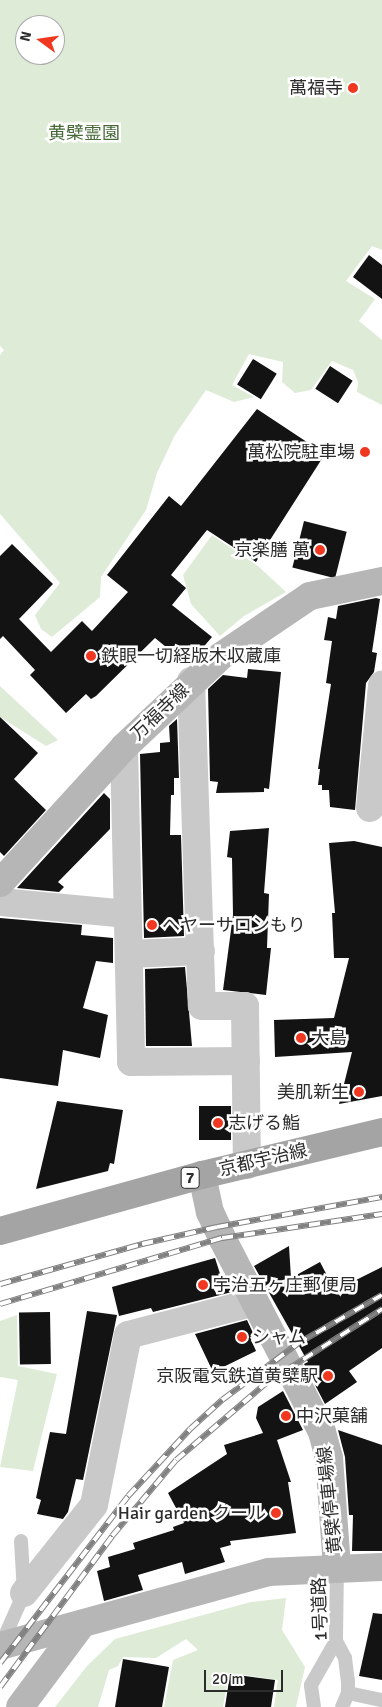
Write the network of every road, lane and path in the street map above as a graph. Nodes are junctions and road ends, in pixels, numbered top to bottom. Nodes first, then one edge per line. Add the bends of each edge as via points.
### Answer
1 (382, 581) edge
2 (192, 681) junction
3 (382, 686) edge
4 (124, 747) junction
5 (370, 808) dead end
6 (0, 883) edge
7 (0, 902) edge
8 (127, 914) junction
9 (201, 951) junction
10 (129, 954) junction
11 (246, 1061) junction
12 (382, 1132) edge
13 (247, 1165) junction
14 (202, 1175) junction
15 (0, 1231) edge
16 (255, 1302) junction
17 (21, 1541) dead end
18 (337, 1566) junction
19 (382, 1567) edge
20 (24, 1593) junction
21 (82, 1624) junction
22 (336, 1641) junction
23 (1, 1645) edge
24 (348, 1694) junction
25 (382, 1700) edge
26 (20, 1707) edge
27 (314, 1707) edge
28 (342, 1707) edge

1 - 2 main road, 万福寺線 via 310,596 245,638
2 - 4 main road, 万福寺線
2 - 9 street
3 - 5 street
4 - 6 main road, 万福寺線
4 - 8 street
7 - 8 street
8 - 10 street
9 - 10 street
9 - 11 street via 202,1006 245,1006
10 - 11 street via 131,1062
11 - 13 street
12 - 13 main road, 京都宇治線 / 7
13 - 14 main road, 京都宇治線 / 7
14 - 15 main road, 京都宇治線 / 7
14 - 16 main road, 黄檗停車場線 via 210,1212
16 - 18 main road, 黄檗停車場線 via 322,1432 328,1458
16 - 20 street via 128,1335 94,1505
17 - 20 lane
18 - 19 main road
18 - 21 main road, 黄檗停車場線 via 268,1572
18 - 22 lane, 1号道路
20 - 23 lane
21 - 23 main road, 黄檗停車場線
21 - 26 main road
22 - 24 lane, 1号道路 via 345,1658
22 - 27 lane via 311,1685
24 - 25 lane
24 - 28 lane, 1号道路

